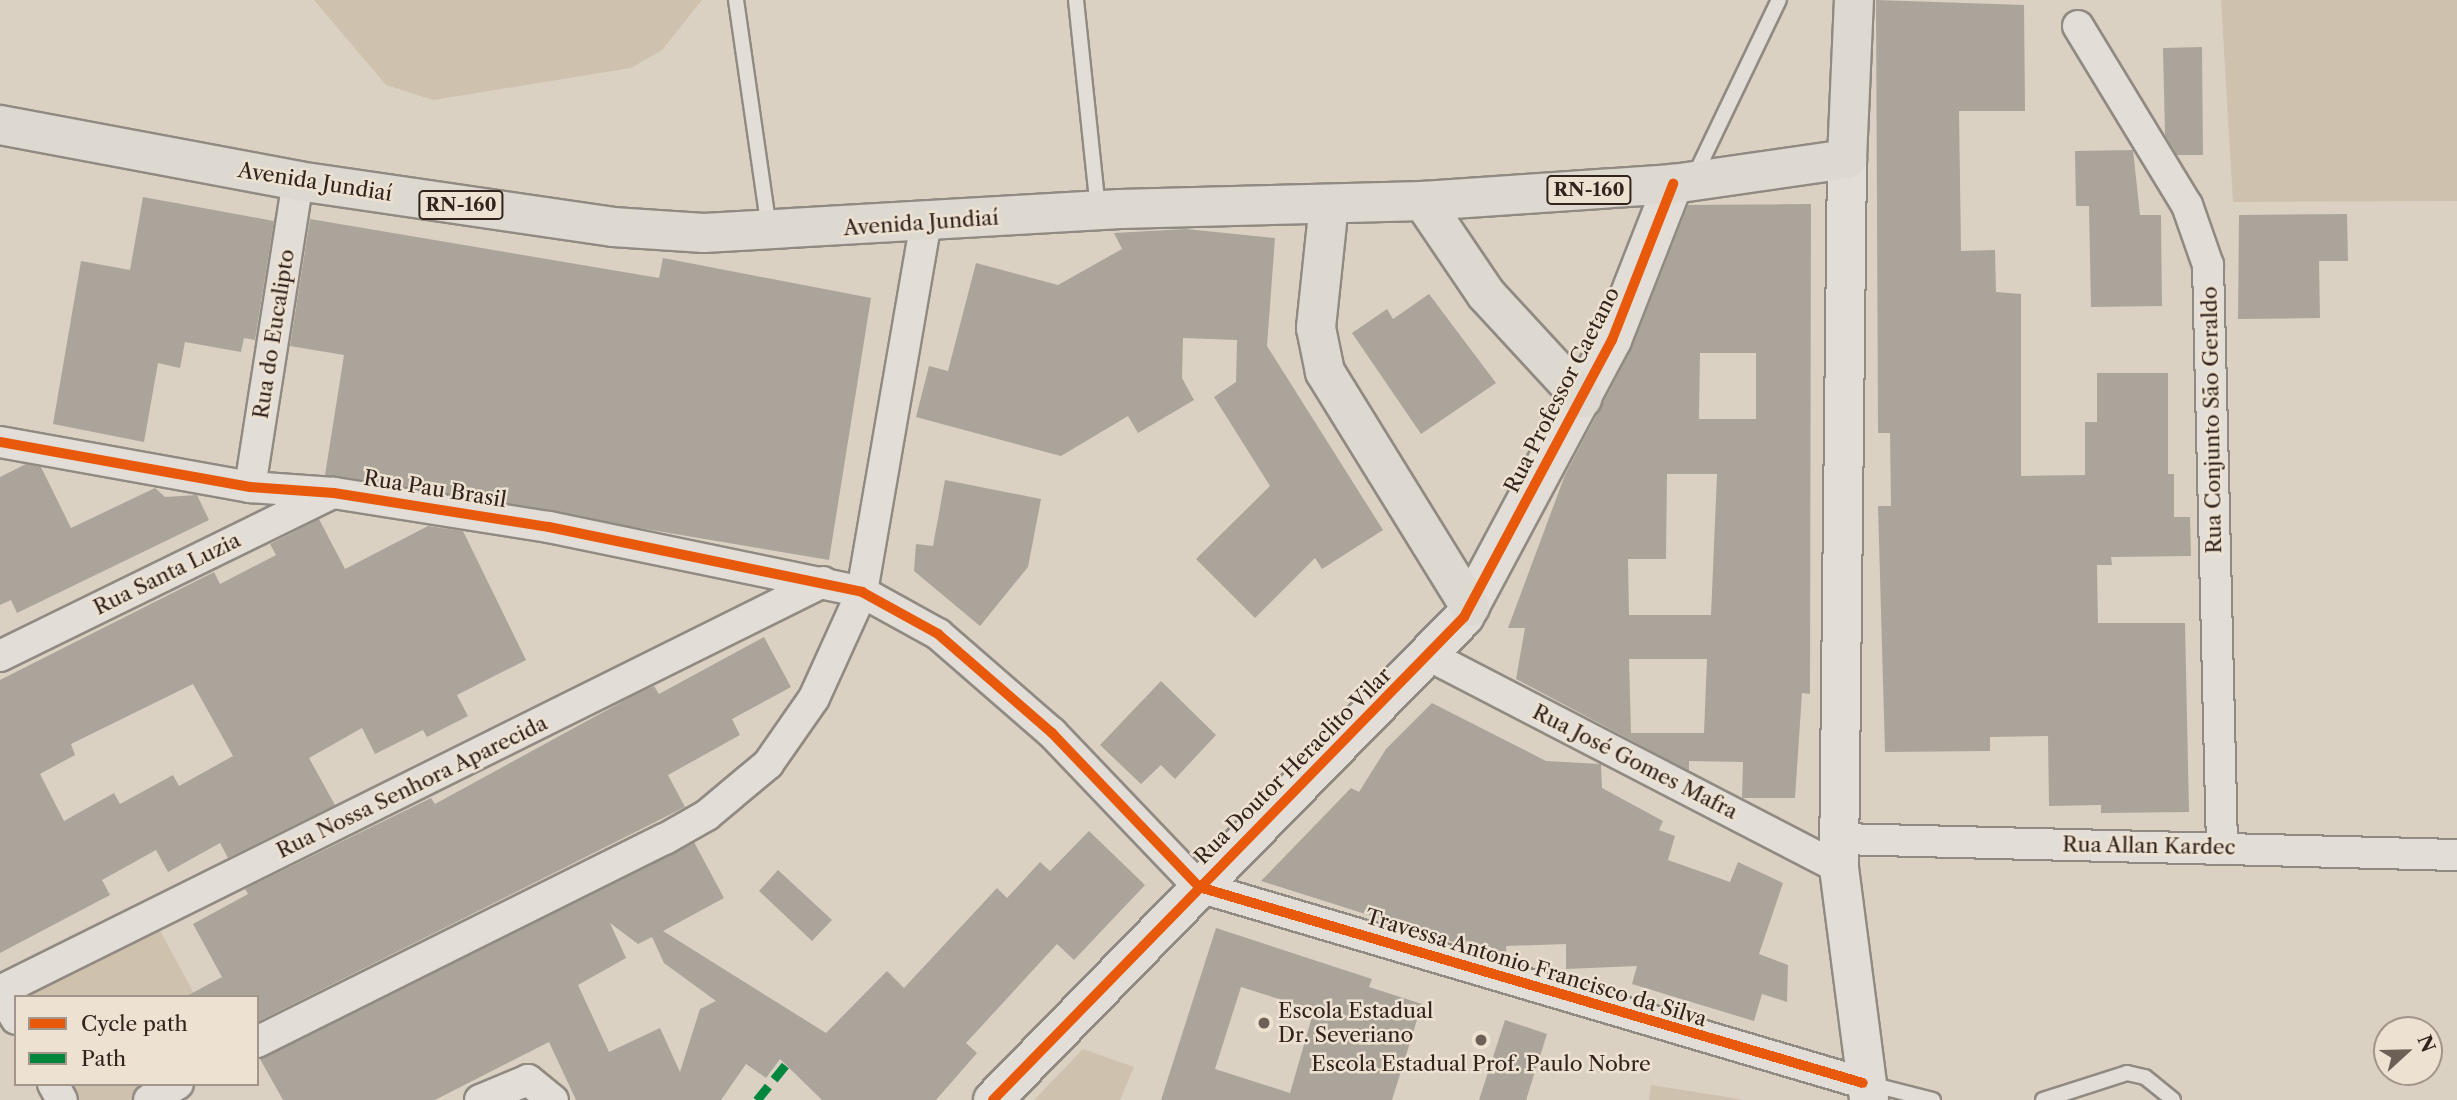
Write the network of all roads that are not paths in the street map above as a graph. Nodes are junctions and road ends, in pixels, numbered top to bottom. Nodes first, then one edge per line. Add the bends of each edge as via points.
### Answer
1 (736, 0) edge
2 (1076, 0) edge
3 (1779, 0) edge
4 (1854, 0) edge
5 (2078, 26) dead end
6 (0, 125) edge
7 (1847, 159) junction
8 (298, 181) junction
9 (1683, 182) junction
10 (1423, 201) junction
11 (1329, 204) junction
12 (1098, 210) junction
13 (926, 223) junction
14 (769, 230) junction
15 (1582, 397) junction
16 (0, 442) edge
17 (250, 487) junction
18 (334, 493) junction
19 (823, 582) junction
20 (862, 592) junction
21 (1470, 607) junction
22 (0, 656) edge
23 (1430, 656) junction
24 (2222, 848) junction
25 (1840, 854) junction
26 (2457, 855) edge
27 (1199, 887) junction
28 (0, 991) edge
29 (14, 1016) edge
30 (259, 1041) edge
31 (174, 1086) edge
32 (1866, 1091) edge
33 (546, 1092) edge
34 (149, 1100) edge
35 (480, 1100) edge
36 (993, 1100) edge
37 (1933, 1100) edge
38 (2043, 1100) edge
39 (2173, 1100) edge

1 - 14 lane
2 - 12 lane
3 - 9 lane, Rua Professor Caetano
4 - 7 main road
5 - 24 street, Rua Conjunto São Geraldo via 2187,205 2208,265
6 - 8 main road, Avenida Jundiaí / RN-160
7 - 9 main road, Avenida Jundiaí / RN-160
7 - 25 street
8 - 14 main road, Avenida Jundiaí / RN-160 via 613,228
8 - 17 street, Rua do Eucalipto
9 - 10 main road, Avenida Jundiaí / RN-160
9 - 15 street, Rua Professor Caetano
10 - 11 main road, Avenida Jundiaí / RN-160
10 - 15 main road via 1486,294
11 - 12 main road, Avenida Jundiaí / RN-160
11 - 21 main road via 1316,328 1325,372
12 - 13 main road, Avenida Jundiaí / RN-160
13 - 14 main road, Avenida Jundiaí / RN-160
13 - 20 street
15 - 21 street, Rua Professor Caetano
16 - 17 street, Rua Pau Brasil
17 - 18 street, Rua Pau Brasil
18 - 19 street, Rua Pau Brasil via 549,527
18 - 22 street, Rua Santa Luzia
19 - 20 street, Rua Pau Brasil
19 - 28 street, Rua Nossa Senhora Aparecida
20 - 27 street, Rua Pau Brasil via 939,634 1052,733
20 - 30 street via 836,656 788,738 768,764 706,815
21 - 23 street, Rua Doutor Heraclito Vilar
23 - 25 street, Rua José Gomes Mafra
23 - 27 street, Rua Doutor Heraclito Vilar
24 - 25 street, Rua Allan Kardec
24 - 26 street, Rua Allan Kardec
25 - 32 street
27 - 32 street, Travessa Antonio Francisco da Silva
27 - 36 street, Rua Doutor Heraclito Vilar
28 - 29 street
31 - 34 street
32 - 37 lane
33 - 35 street via 522,1080
38 - 39 lane via 2127,1073 2154,1082

